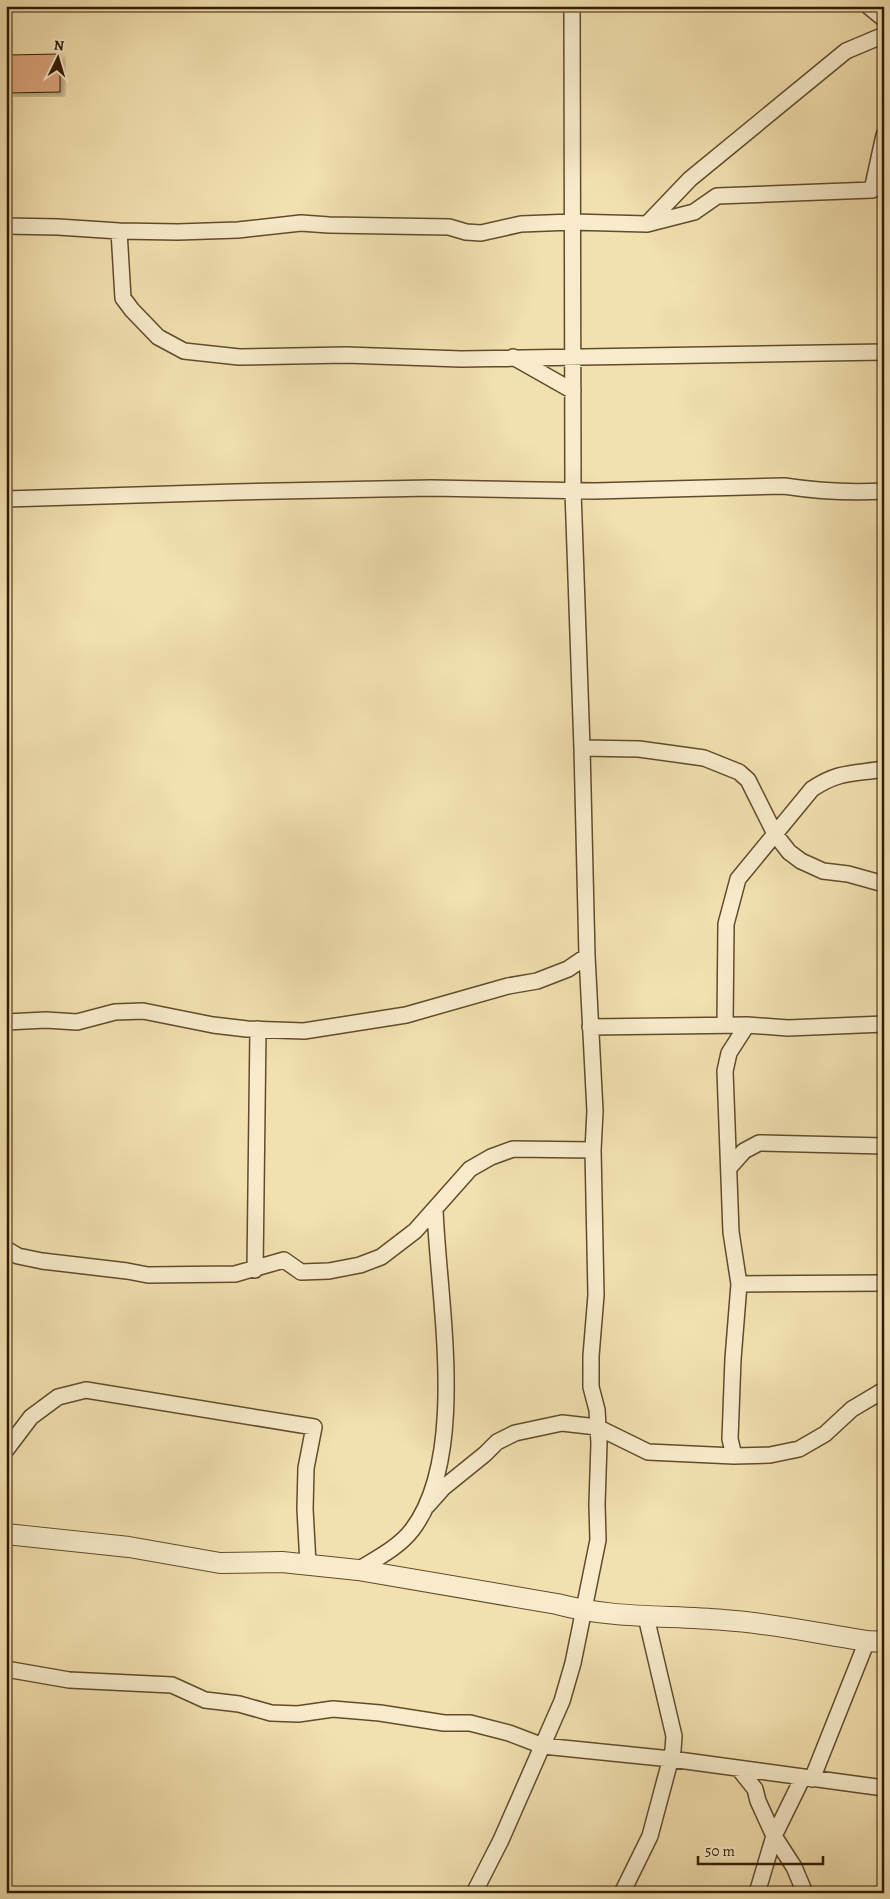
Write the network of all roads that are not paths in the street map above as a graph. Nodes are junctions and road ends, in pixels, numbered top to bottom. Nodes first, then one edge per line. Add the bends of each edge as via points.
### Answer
1 (572, 6) edge
2 (868, 6) edge
3 (884, 19) edge
4 (884, 34) edge
5 (884, 135) edge
6 (878, 193) edge
7 (572, 222) junction
8 (647, 224) junction
9 (6, 226) edge
10 (119, 231) junction
11 (884, 352) edge
12 (572, 356) junction
13 (513, 357) junction
14 (573, 391) junction
15 (573, 491) junction
16 (884, 491) edge
17 (6, 499) edge
18 (582, 748) junction
19 (884, 769) edge
20 (775, 834) junction
21 (884, 884) edge
22 (587, 956) junction
23 (6, 1022) edge
24 (884, 1024) edge
25 (747, 1025) junction
26 (724, 1026) junction
27 (590, 1027) junction
28 (258, 1029) junction
29 (884, 1146) edge
30 (593, 1150) junction
31 (729, 1168) junction
32 (435, 1209) junction
33 (6, 1249) edge
34 (254, 1270) junction
35 (884, 1283) edge
36 (739, 1284) junction
37 (881, 1396) edge
38 (597, 1427) junction
39 (6, 1450) edge
40 (734, 1456) junction
41 (427, 1506) junction
42 (6, 1534) edge
43 (308, 1564) junction
44 (358, 1570) junction
45 (584, 1611) junction
46 (646, 1616) junction
47 (875, 1642) edge
48 (6, 1669) edge
49 (542, 1746) junction
50 (671, 1759) junction
51 (739, 1769) junction
52 (808, 1778) junction
53 (884, 1788) edge
54 (774, 1836) junction
55 (474, 1893) edge
56 (622, 1893) edge
57 (757, 1893) edge
58 (805, 1893) edge

1 - 7 street
2 - 3 street
4 - 8 street via 846,51 690,179
5 - 6 street
6 - 8 street via 717,196 694,212
7 - 8 street
7 - 10 street via 521,224 480,233 449,227 301,223 238,230
7 - 12 street
9 - 10 street
10 - 13 street via 124,298 158,337 184,351 239,357
11 - 12 street
12 - 13 street
12 - 14 street
13 - 14 street
14 - 15 street
15 - 16 street via 784,486 810,490
15 - 17 street via 431,488
15 - 18 street
18 - 20 street via 640,749 704,758 739,772 748,780
18 - 22 street
19 - 20 street via 846,773 828,779 812,789
20 - 21 street via 789,852 822,871
20 - 26 street via 738,879 726,924
22 - 27 street
22 - 28 street via 549,978 508,986 406,1015 304,1031
23 - 28 street via 77,1022 115,1012 143,1011 213,1025
24 - 25 street via 788,1028
25 - 26 street
25 - 31 street via 729,1053 725,1071
26 - 27 street
27 - 30 street via 595,1111
28 - 34 street
29 - 31 street via 759,1143 744,1151
30 - 32 street via 538,1148 506,1151 470,1169
30 - 38 street via 596,1295 591,1387 597,1410
31 - 36 street via 733,1253
32 - 34 street via 415,1231 382,1257 360,1265 301,1272 284,1260
32 - 41 street via 447,1376 442,1449
33 - 34 street via 18,1256 42,1262 148,1275 235,1274
35 - 36 street
36 - 40 street via 730,1439
37 - 40 street via 852,1409 825,1434 800,1449 770,1455
38 - 40 street via 648,1452
38 - 41 street via 562,1423 515,1433 497,1442
38 - 45 street via 598,1540
39 - 43 street via 31,1417 58,1397 86,1390 314,1427 306,1468
41 - 44 street via 412,1530 396,1547
42 - 43 street via 129,1547 220,1563
43 - 44 street
44 - 45 street
45 - 46 street
45 - 49 street via 562,1701
46 - 47 street via 732,1620
46 - 50 street via 674,1736
47 - 52 street
48 - 49 street via 69,1680 172,1684 205,1700 271,1713 298,1714 333,1709 470,1723
49 - 50 street
49 - 55 street
50 - 51 street
50 - 56 street via 650,1836
51 - 52 street
51 - 54 street via 755,1789
52 - 53 street
52 - 54 street
54 - 57 street
54 - 58 street via 794,1867

